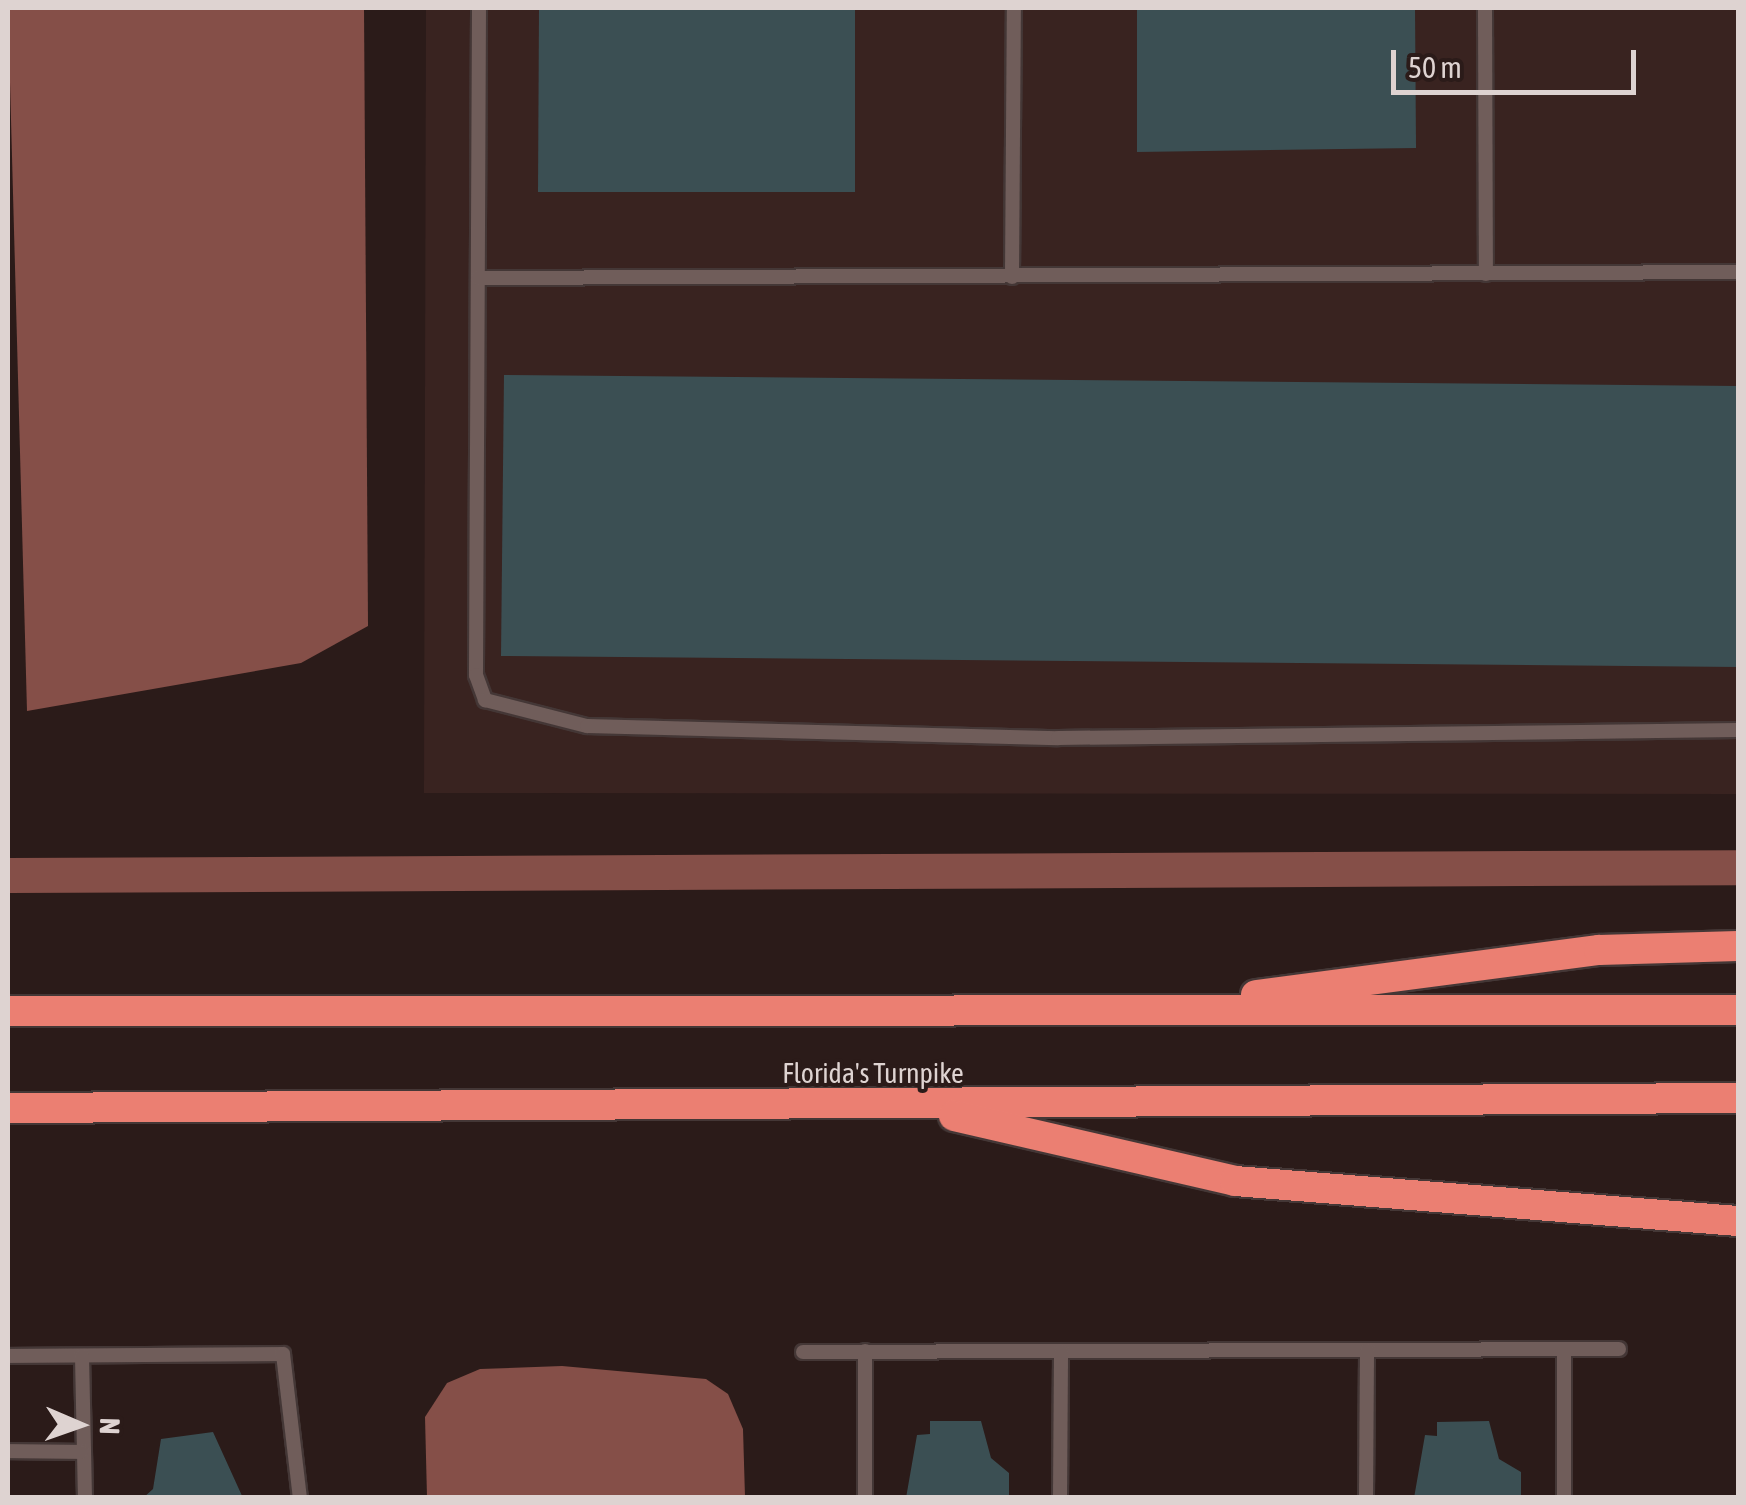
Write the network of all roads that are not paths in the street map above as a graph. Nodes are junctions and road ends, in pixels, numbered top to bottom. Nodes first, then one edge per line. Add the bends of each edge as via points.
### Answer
1 (479, 8) edge
2 (1014, 8) edge
3 (1485, 8) edge
4 (1738, 272) edge
5 (1486, 274) junction
6 (478, 278) junction
7 (1012, 278) junction
8 (1738, 730) edge
9 (1738, 946) edge
10 (1738, 1010) edge
11 (8, 1011) edge
12 (1134, 1011) junction
13 (1738, 1098) edge
14 (907, 1105) junction
15 (8, 1108) edge
16 (1738, 1221) edge
17 (1564, 1349) junction
18 (1619, 1349) dead end
19 (1367, 1350) junction
20 (1061, 1351) junction
21 (803, 1352) dead end
22 (865, 1352) junction
23 (8, 1356) edge
24 (82, 1356) junction
25 (8, 1452) edge
26 (81, 1452) junction
27 (85, 1498) edge
28 (300, 1498) edge
29 (865, 1498) edge
30 (1060, 1498) edge
31 (1366, 1498) edge
32 (1564, 1498) edge

1 - 6 lane
2 - 7 lane
3 - 5 lane
4 - 5 lane
5 - 7 lane
6 - 7 lane
6 - 8 lane via 476,675 485,700 586,726 1058,738
9 - 12 highway via 1599,950
10 - 12 highway
11 - 12 highway
13 - 14 highway, Florida's Turnpike
14 - 15 highway, Florida's Turnpike
14 - 16 highway via 1235,1181
17 - 18 lane
17 - 19 lane
17 - 32 lane
19 - 20 lane
19 - 31 lane
20 - 22 lane
20 - 30 lane
21 - 22 lane
22 - 29 lane
23 - 24 lane
24 - 26 lane
24 - 28 lane via 283,1354
25 - 26 lane
26 - 27 lane

